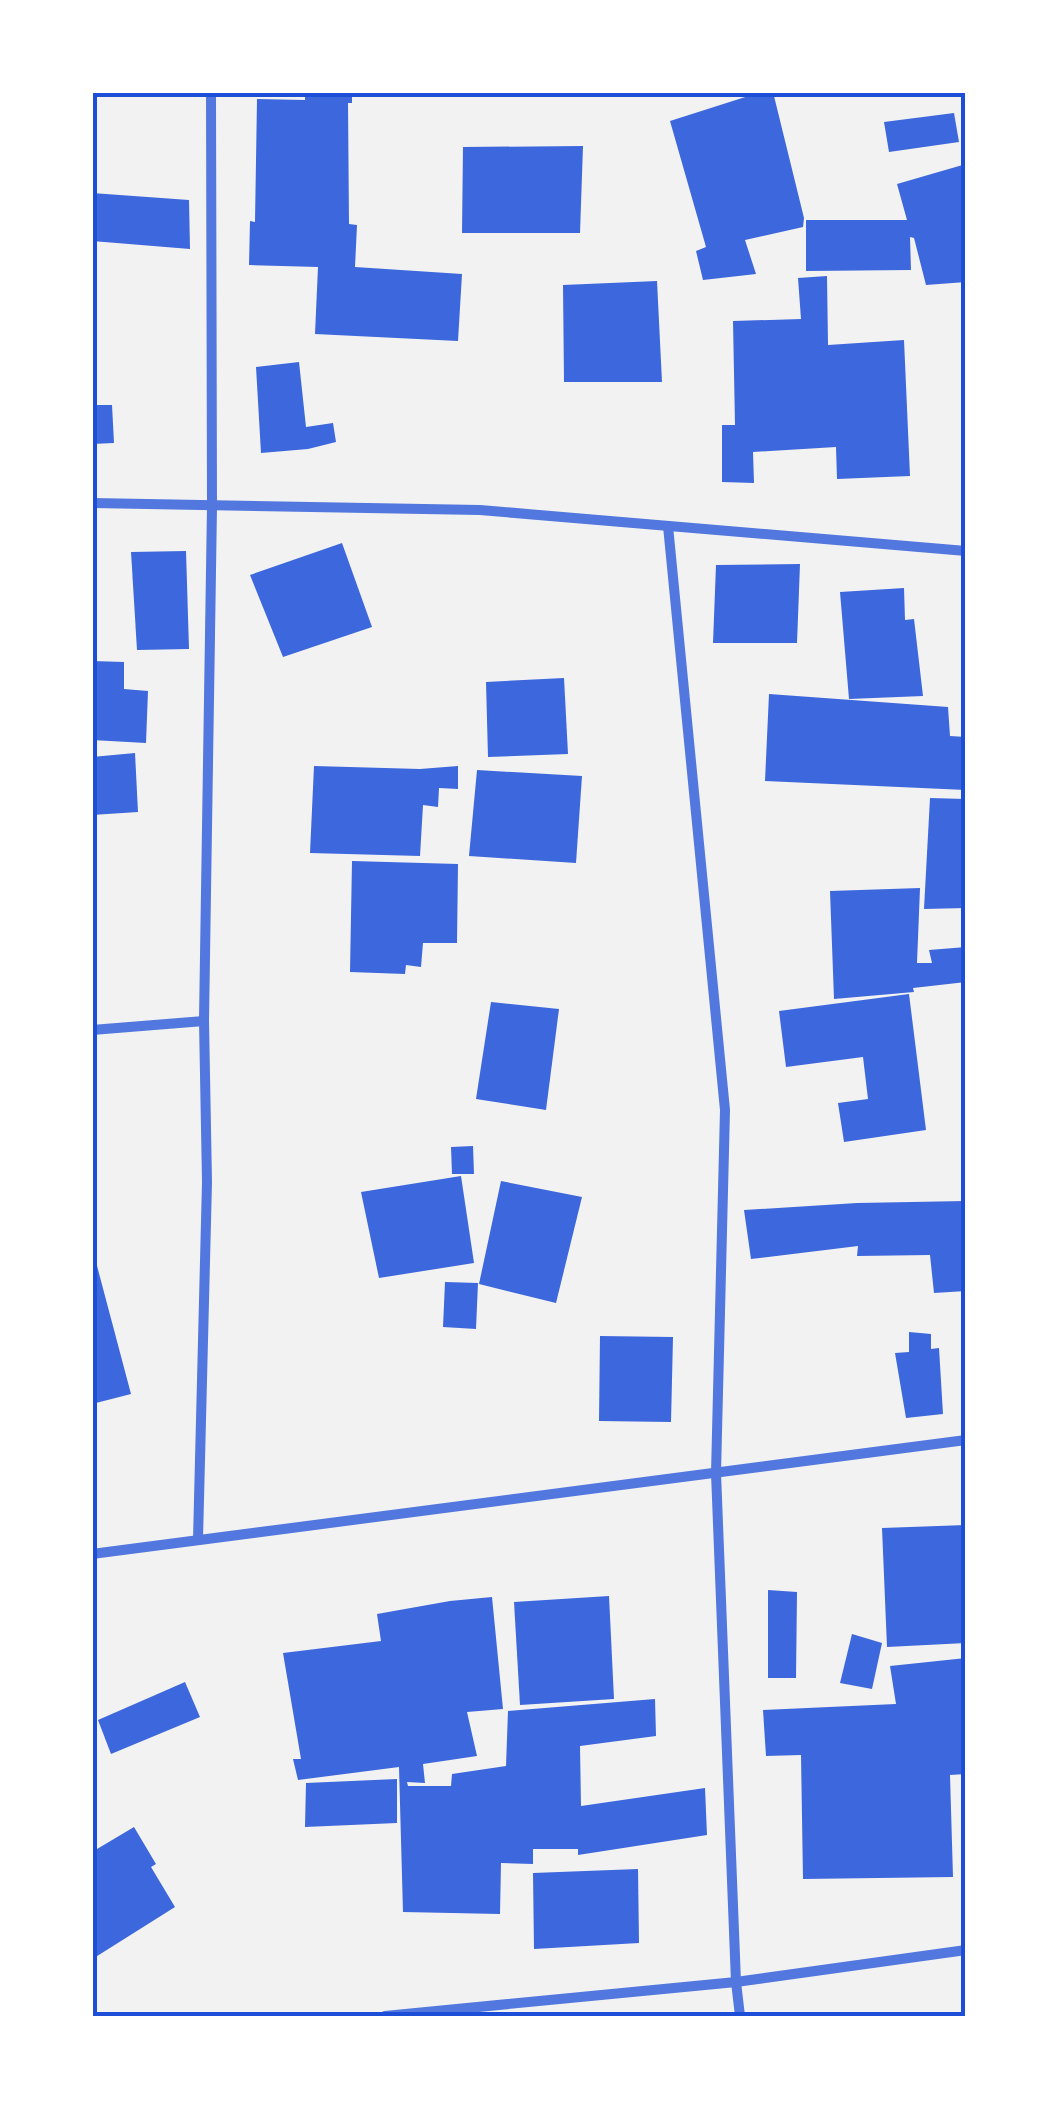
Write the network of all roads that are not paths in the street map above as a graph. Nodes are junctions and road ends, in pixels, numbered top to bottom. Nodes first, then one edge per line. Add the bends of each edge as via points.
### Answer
1 (212, 92) edge
2 (92, 503) edge
3 (212, 506) junction
4 (668, 526) junction
5 (966, 551) edge
6 (204, 1021) junction
7 (92, 1030) edge
8 (966, 1440) edge
9 (716, 1473) junction
10 (198, 1540) junction
11 (92, 1554) edge
12 (966, 1950) edge
13 (736, 1982) junction
14 (385, 2016) edge
15 (740, 2016) edge

1 - 3 street
2 - 3 street
3 - 4 street via 480,510
3 - 6 street
4 - 5 street
4 - 9 street via 725,1110
6 - 7 street
6 - 10 street
8 - 9 street
9 - 10 street
9 - 13 street
10 - 11 street
12 - 13 street
13 - 14 street
13 - 15 street

